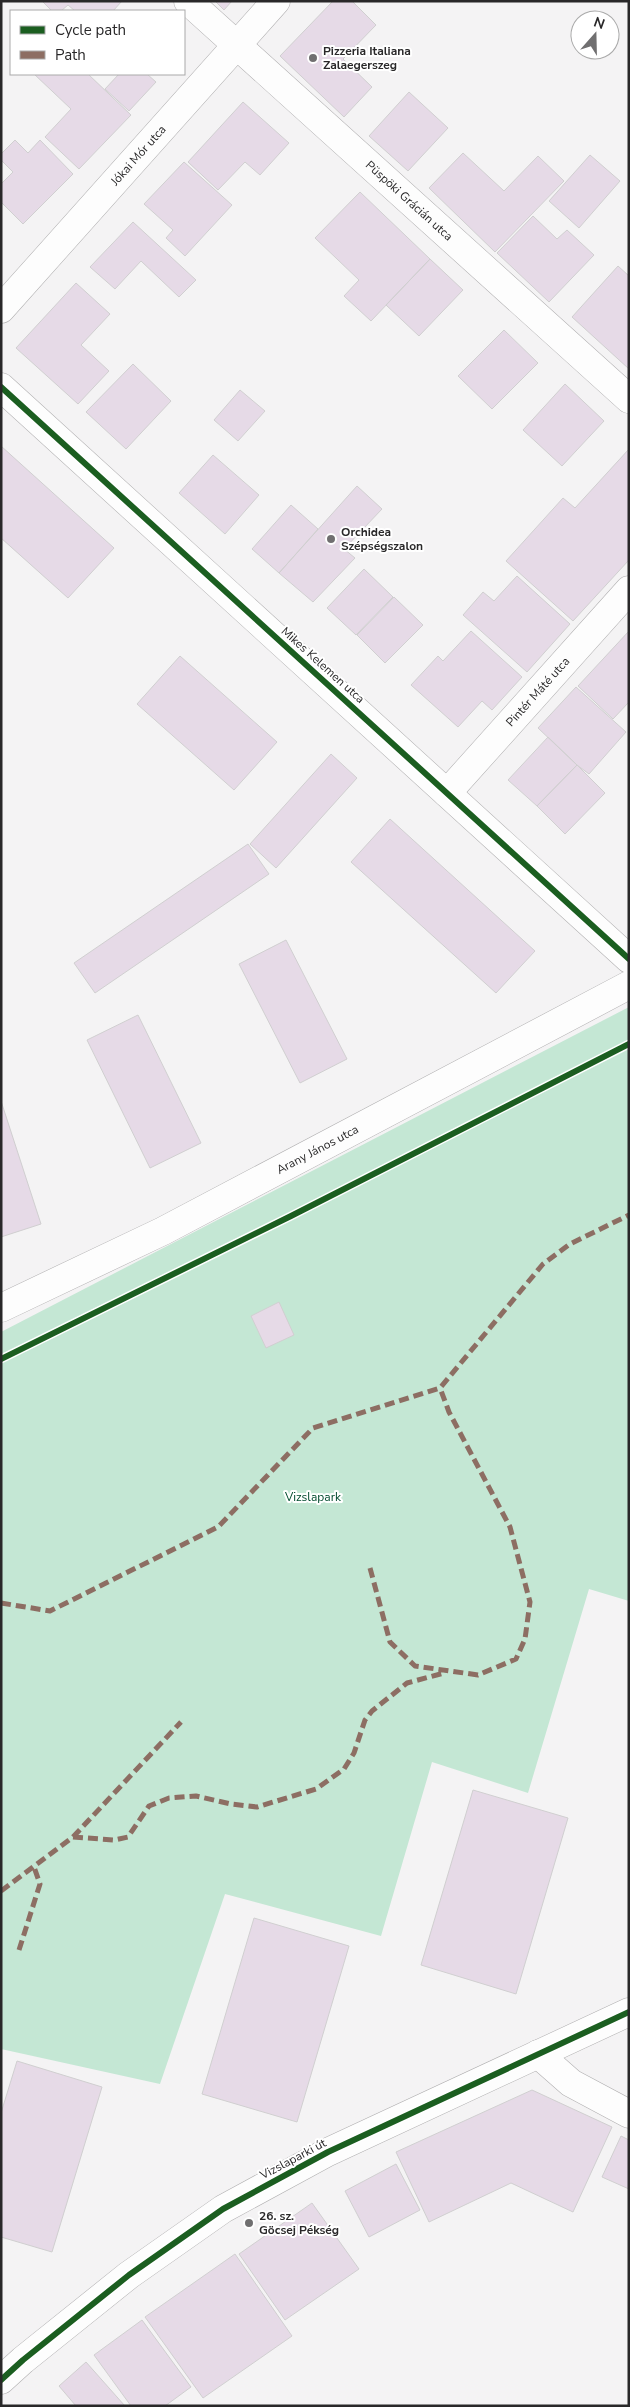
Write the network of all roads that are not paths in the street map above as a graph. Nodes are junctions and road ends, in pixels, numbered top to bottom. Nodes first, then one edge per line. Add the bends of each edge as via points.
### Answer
1 (188, 1) edge
2 (276, 1) edge
3 (237, 45) junction
4 (1, 309) edge
5 (1, 387) edge
6 (629, 400) edge
7 (629, 590) edge
8 (447, 793) junction
9 (629, 959) edge
10 (629, 985) edge
11 (1, 1308) edge
12 (629, 2012) edge
13 (538, 2054) junction
14 (629, 2114) edge
15 (1, 2380) edge

1 - 3 street, Püspöki Grácián utca
2 - 3 street, Jókai Mór utca
3 - 4 street, Jókai Mór utca
3 - 6 street, Püspöki Grácián utca
5 - 8 street, Mikes Kelemen utca
7 - 8 street, Pintér Máté utca
8 - 9 street, Mikes Kelemen utca
10 - 11 street, Arany János utca via 164,1230
12 - 13 street, Vizslaparki út
13 - 14 street via 571,2083
13 - 15 street, Vizslaparki út via 328,2152 223,2209 129,2275

